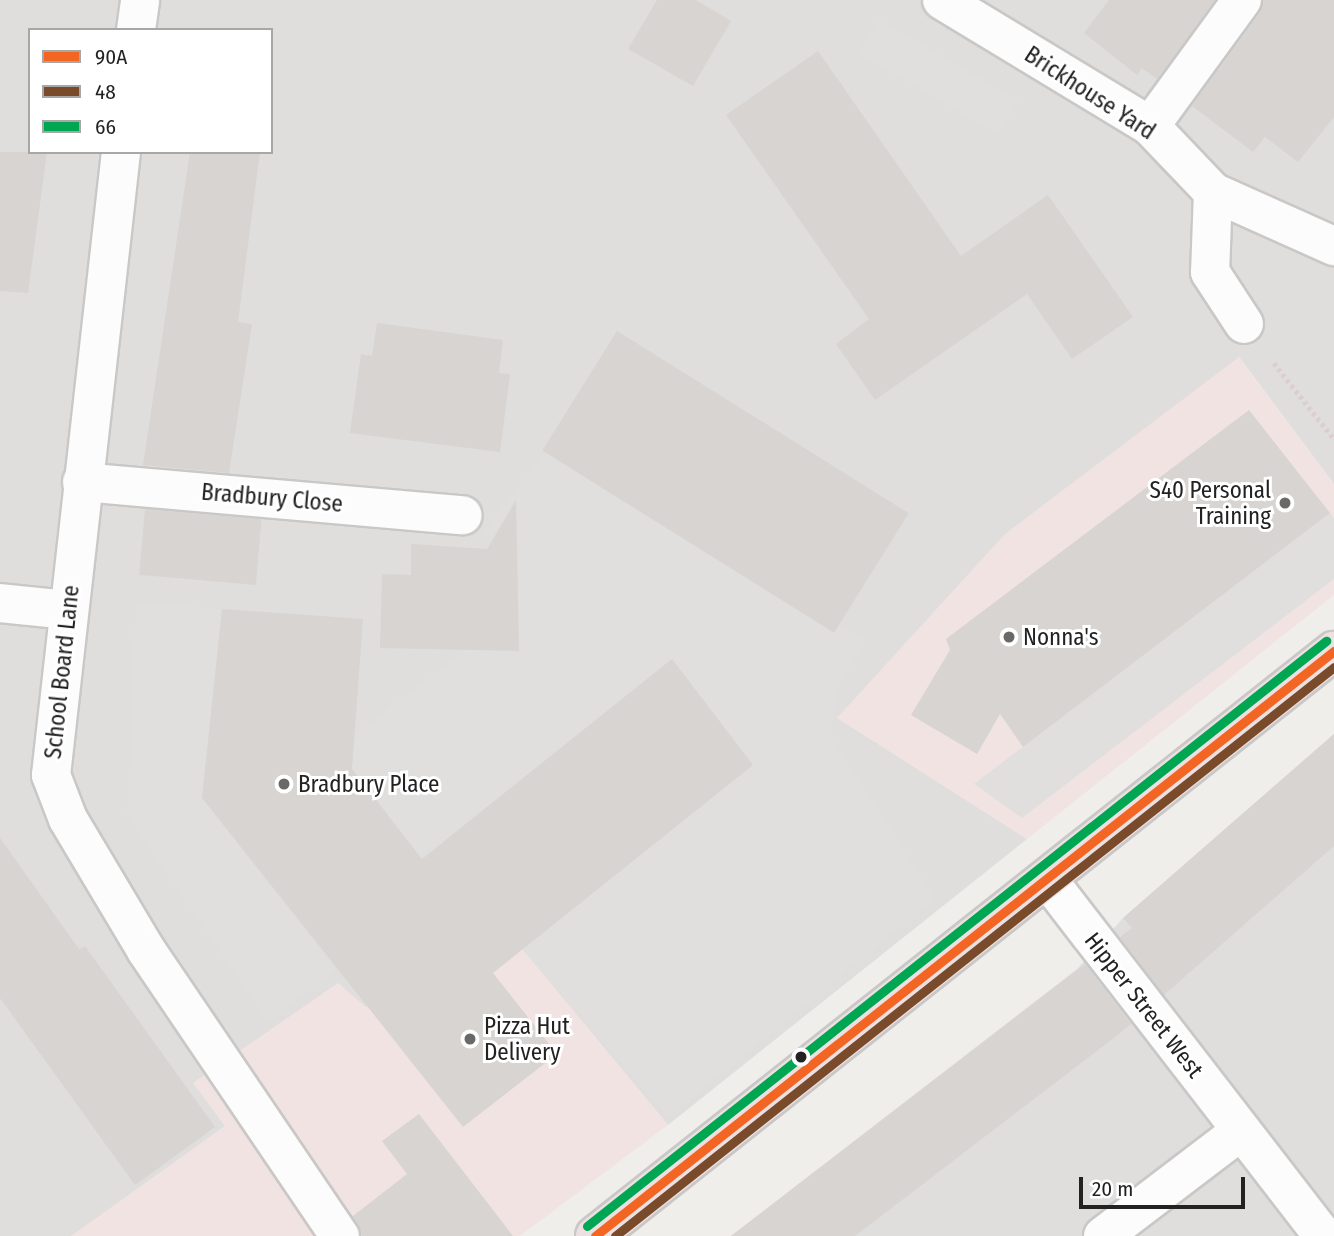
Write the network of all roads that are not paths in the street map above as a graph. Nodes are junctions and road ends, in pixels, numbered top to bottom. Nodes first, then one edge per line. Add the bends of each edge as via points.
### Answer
1 (140, 0) edge
2 (942, 0) edge
3 (1242, 0) edge
4 (136, 28) edge
5 (1150, 126) junction
6 (121, 154) edge
7 (1213, 192) junction
8 (1334, 246) edge
9 (1244, 324) road end
10 (82, 482) junction
11 (463, 515) dead end
12 (0, 603) edge
13 (68, 610) junction
14 (1332, 657) edge
15 (1048, 880) junction
16 (1241, 1131) junction
17 (340, 1236) edge
18 (595, 1236) edge
19 (1103, 1236) edge
20 (1323, 1236) edge

1 - 4 street
2 - 5 street, Brickhouse Yard
3 - 5 street
5 - 7 street, Brickhouse Yard
6 - 10 street, School Board Lane
7 - 8 street
7 - 9 street via 1210,272
10 - 11 street, Bradbury Close
10 - 13 street, School Board Lane
12 - 13 street
13 - 17 street, School Board Lane via 51,775 68,819 146,950
14 - 15 highway
15 - 16 street, Hipper Street West
15 - 18 highway
16 - 19 street
16 - 20 street, Hipper Street West

